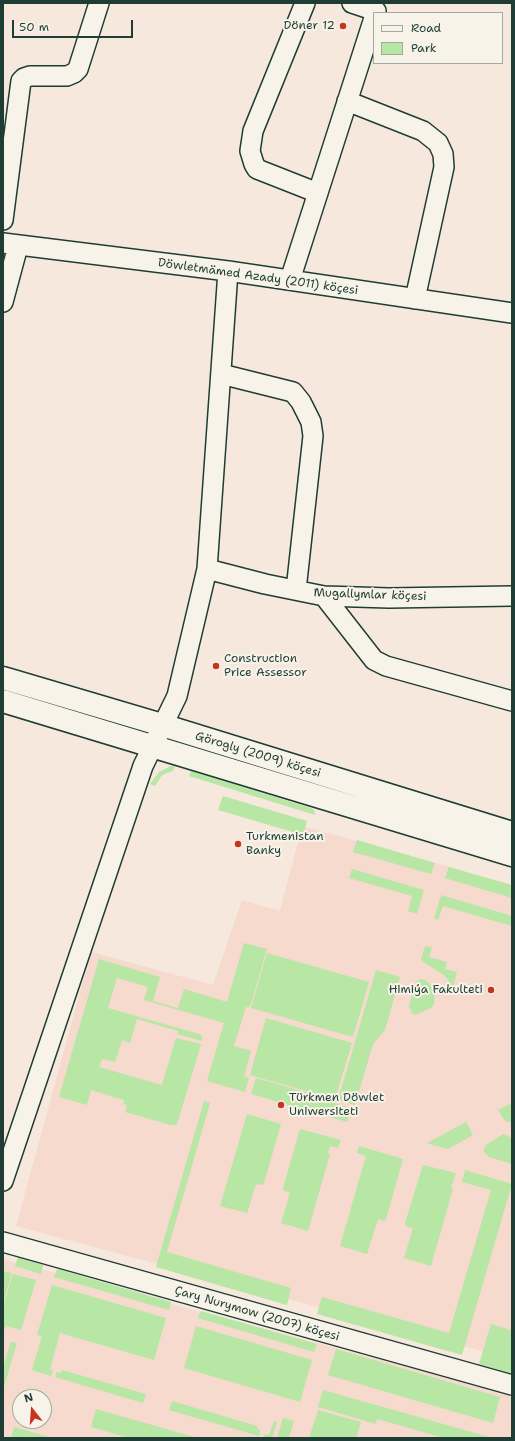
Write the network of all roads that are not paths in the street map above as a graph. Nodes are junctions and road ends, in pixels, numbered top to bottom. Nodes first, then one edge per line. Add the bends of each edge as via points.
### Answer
1 (99, 3) edge
2 (305, 3) edge
3 (352, 3) edge
4 (376, 11) edge
5 (373, 20) edge
6 (347, 102) junction
7 (318, 193) junction
8 (3, 220) edge
9 (11, 245) edge
10 (228, 271) junction
11 (290, 280) junction
12 (415, 299) junction
13 (3, 302) edge
14 (512, 313) edge
15 (221, 374) junction
16 (207, 569) junction
17 (296, 590) junction
18 (324, 596) junction
19 (512, 596) edge
20 (3, 678) edge
21 (3, 701) edge
22 (512, 701) edge
23 (162, 725) junction
24 (152, 746) junction
25 (512, 834) edge
26 (512, 855) edge
27 (3, 1181) edge
28 (3, 1242) edge
29 (512, 1385) edge

1 - 8 street via 78,69 67,76 30,76 21,81
2 - 7 street via 253,131 250,151 257,169
3 - 4 street
5 - 6 street
6 - 7 street
6 - 12 street via 424,131 438,142 443,154 444,167
7 - 11 street
9 - 10 street, Döwletmämed Azady (2011) köçesi
9 - 13 street
10 - 11 street, Döwletmämed Azady (2011) köçesi
10 - 15 street
11 - 12 street, Döwletmämed Azady (2011) köçesi
12 - 14 street, Döwletmämed Azady (2011) köçesi
15 - 16 street
15 - 17 street via 293,392 311,422 313,436
16 - 17 street, Mugallymlar köçesi
16 - 23 street via 177,696
17 - 18 street, Mugallymlar köçesi
18 - 19 street, Mugallymlar köçesi
18 - 22 street via 374,660 386,666
20 - 23 street, Görogly (2009) köçesi
21 - 24 street, Görogly (2009) köçesi
23 - 24 street
23 - 25 street, Görogly (2009) köçesi
24 - 26 street, Görogly (2009) köçesi
24 - 27 street via 143,766
28 - 29 street, Çary Nurymow (2007) köçesi

